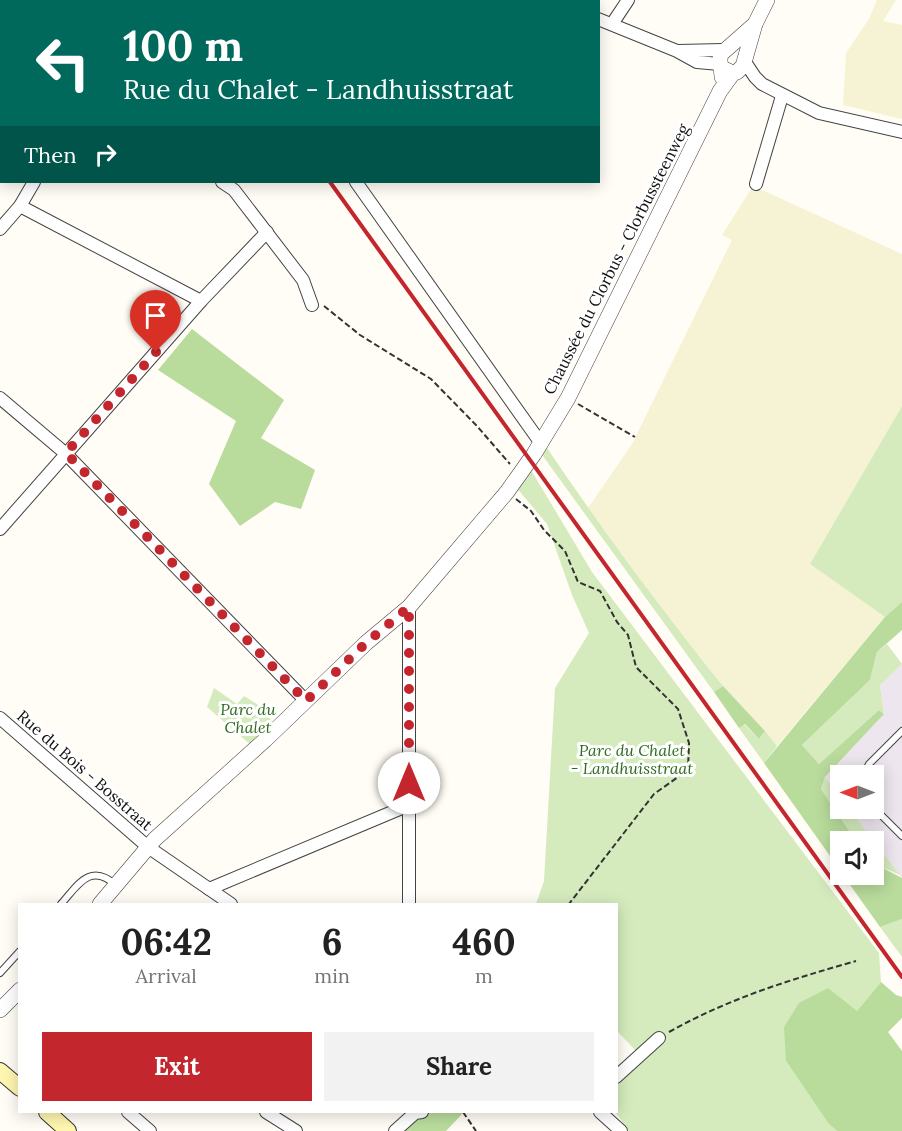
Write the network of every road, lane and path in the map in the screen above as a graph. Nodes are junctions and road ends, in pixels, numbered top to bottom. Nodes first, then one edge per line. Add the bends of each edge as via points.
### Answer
1 (628, 0) edge
2 (767, 0) edge
3 (600, 20) edge
4 (612, 24) junction
5 (731, 62) junction
6 (782, 96) junction
7 (902, 132) edge
8 (33, 183) edge
9 (224, 183) edge
10 (357, 183) edge
11 (756, 184) dead end
12 (20, 206) junction
13 (0, 229) edge
14 (267, 232) junction
15 (201, 302) junction
16 (312, 304) joint
17 (0, 398) edge
18 (568, 398) junction
19 (635, 437) dead end
20 (540, 442) junction
21 (66, 453) junction
22 (519, 475) junction
23 (507, 492) junction
24 (0, 529) edge
25 (409, 607) junction
26 (306, 701) junction
27 (0, 718) edge
28 (902, 731) edge
29 (868, 765) edge
30 (409, 805) junction
31 (884, 818) edge
32 (902, 836) edge
33 (148, 846) junction
34 (117, 885) junction
35 (209, 889) junction
36 (62, 903) edge
37 (101, 903) edge
38 (230, 903) edge
39 (409, 903) edge
40 (570, 903) edge
41 (18, 953) edge
42 (856, 961) dead end
43 (0, 973) edge
44 (18, 992) edge
45 (0, 1010) edge
46 (658, 1038) joint
47 (0, 1071) edge
48 (618, 1075) edge
49 (18, 1086) edge
50 (47, 1113) edge
51 (129, 1113) edge
52 (269, 1113) edge
53 (415, 1113) edge
54 (464, 1113) edge
55 (601, 1113) edge
56 (68, 1131) edge
57 (150, 1131) edge
58 (296, 1131) edge
59 (395, 1131) edge
60 (476, 1131) edge
61 (621, 1131) edge

1 - 4 street
2 - 5 street, Chaussée du Clorbus - Clorbussteenweg
3 - 4 street
4 - 5 street via 677,51
5 - 6 street
5 - 18 street, Chaussée du Clorbus - Clorbussteenweg
6 - 7 street via 819,113
6 - 11 street
8 - 12 street
9 - 14 street via 234,190
10 - 20 street
12 - 13 street
12 - 15 street
14 - 15 street
14 - 16 street via 303,280
15 - 21 street
16 - 22 path via 332,310 360,336 431,379
17 - 21 street
18 - 19 path
18 - 20 street, Chaussée du Clorbus - Clorbussteenweg
20 - 22 street, Chaussée du Clorbus - Clorbussteenweg
21 - 24 street
21 - 26 street
22 - 23 street, Chaussée du Clorbus - Clorbussteenweg
23 - 25 street, Chaussée du Clorbus - Clorbussteenweg
23 - 40 path via 531,511 565,551 578,582 600,591 628,635 636,667 678,709 689,743 688,770 654,794
25 - 26 street, Chaussée du Clorbus - Clorbussteenweg
25 - 30 street
26 - 33 street, Chaussée du Clorbus - Clorbussteenweg
27 - 33 street, Rue du Bois - Bosstraat
28 - 29 lane
30 - 35 street
30 - 39 street
31 - 32 lane
33 - 34 street, Chaussée du Clorbus - Clorbussteenweg
33 - 35 street, Rue du Bois - Bosstraat
34 - 36 lane via 97,874 85,877
34 - 37 street, Chaussée du Clorbus - Clorbussteenweg
35 - 38 street, Rue du Bois - Bosstraat
41 - 43 lane
42 - 46 path via 770,986 706,1012
44 - 45 street
46 - 48 street
47 - 49 main road
50 - 56 main road
51 - 57 street
52 - 58 street
53 - 59 street
54 - 60 path
55 - 61 street

